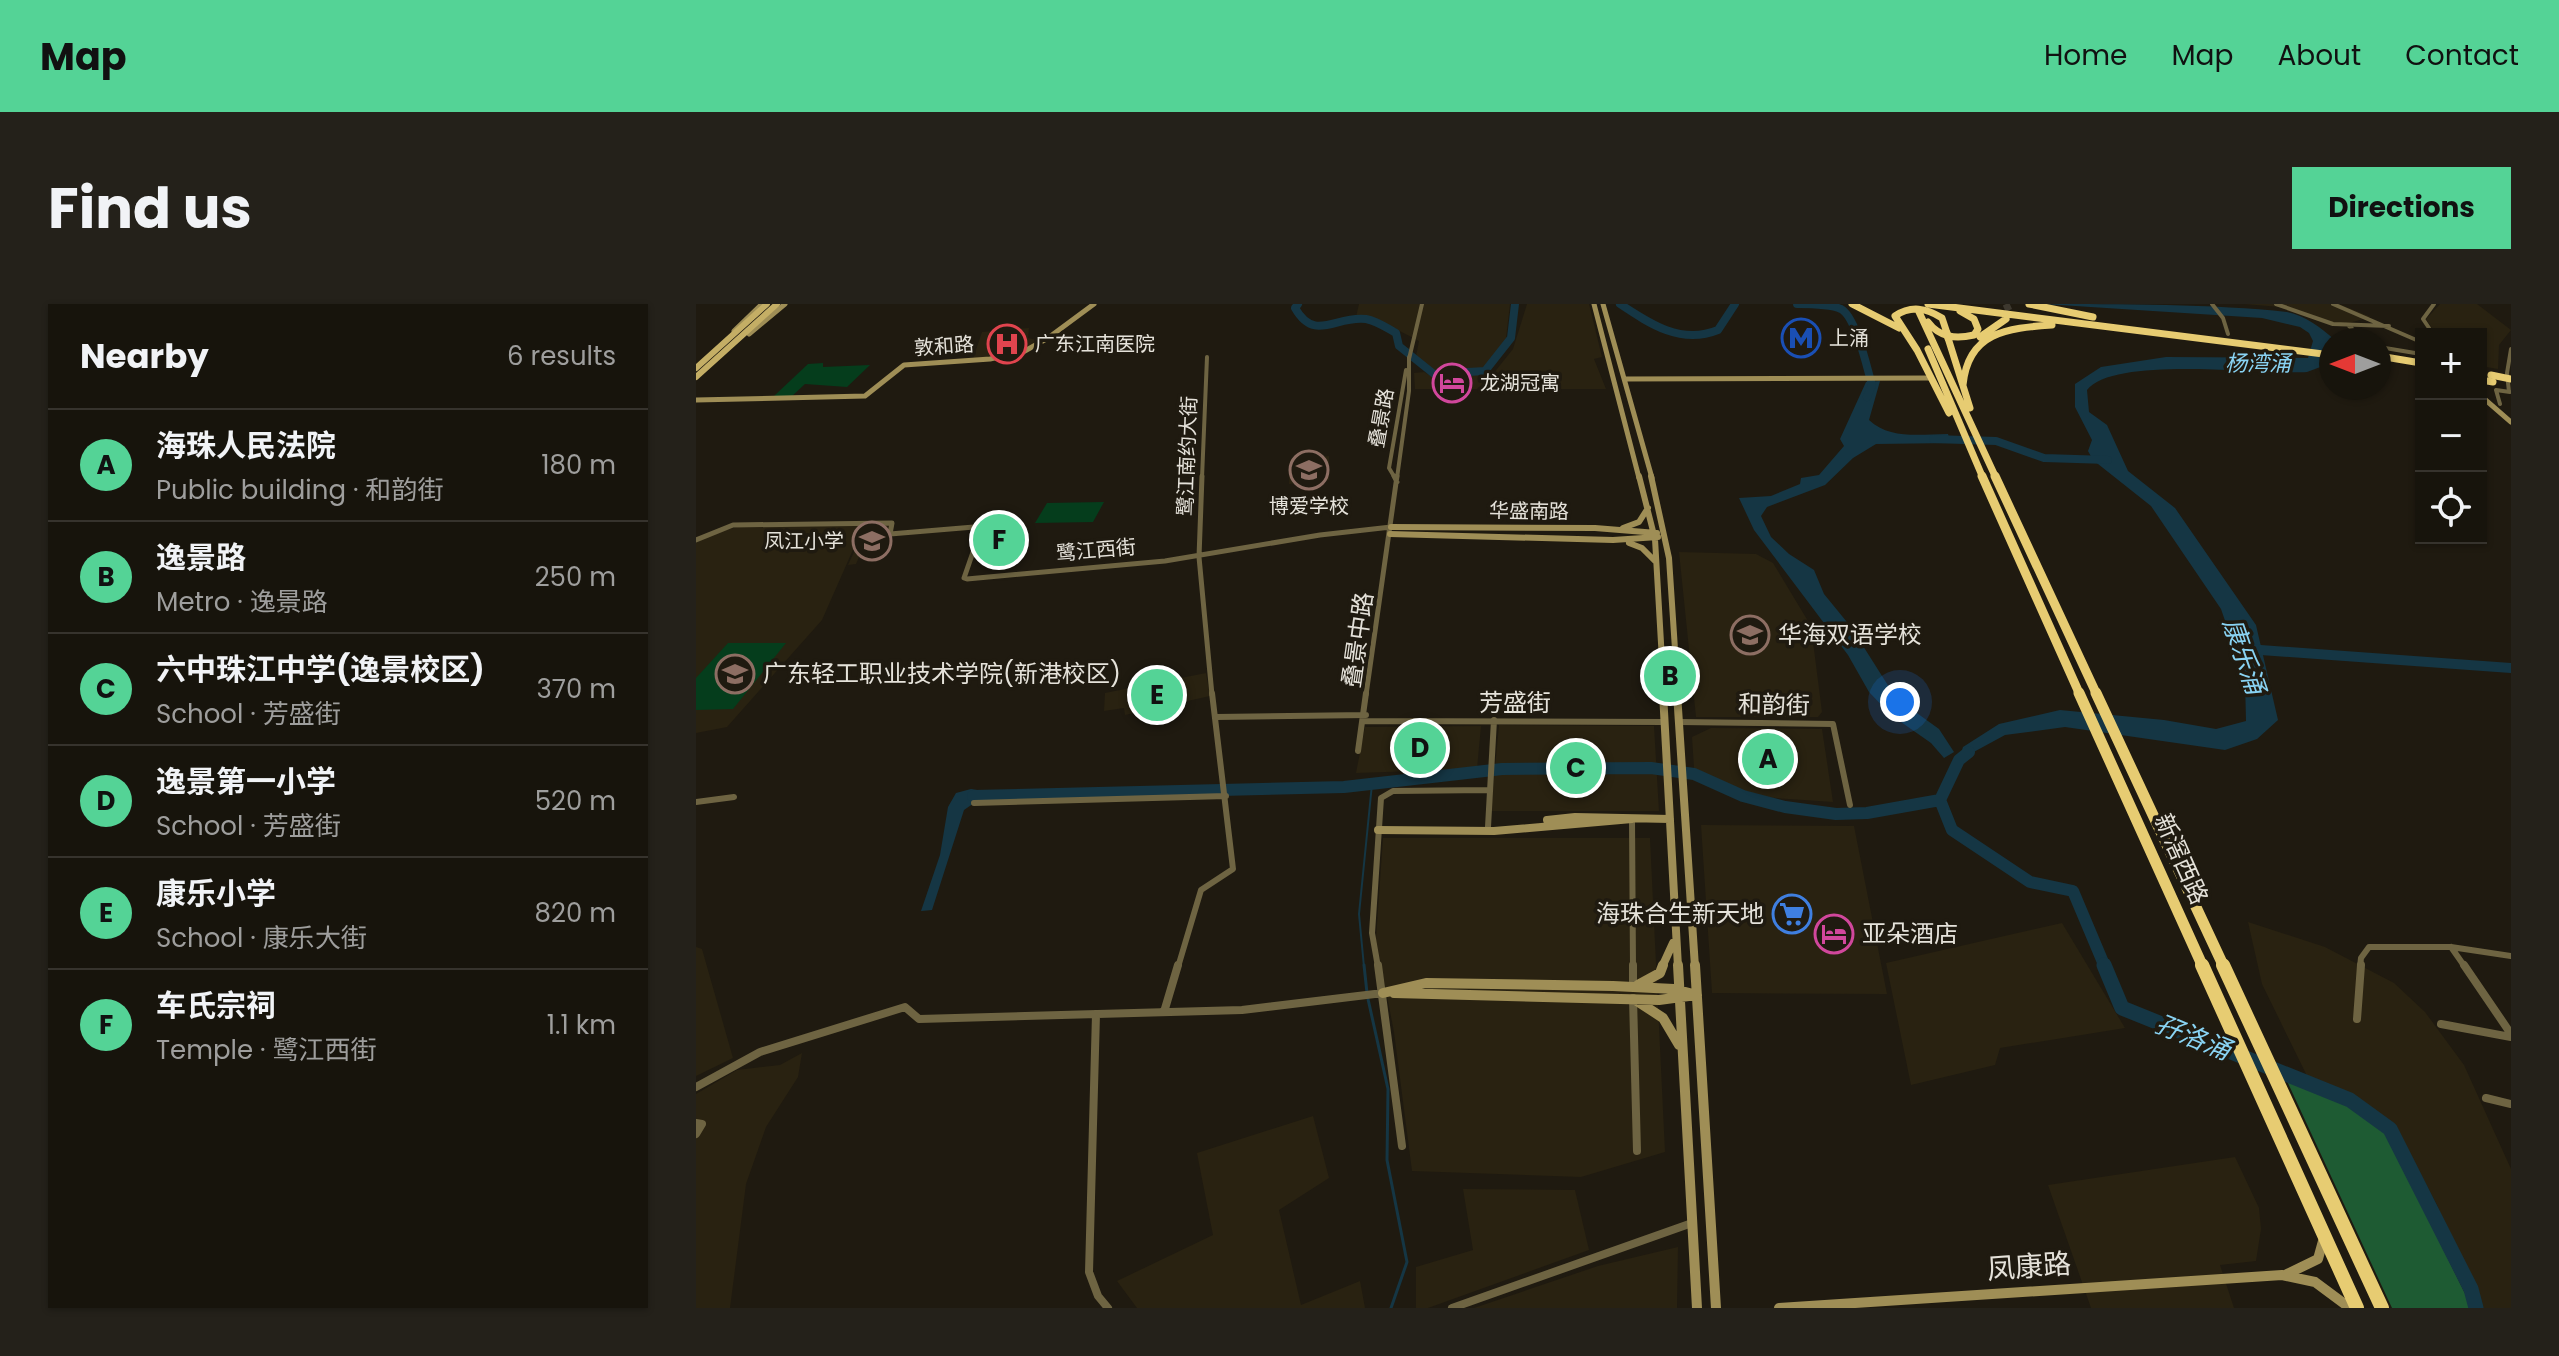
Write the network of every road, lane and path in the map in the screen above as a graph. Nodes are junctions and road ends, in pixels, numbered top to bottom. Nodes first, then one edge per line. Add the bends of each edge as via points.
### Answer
1 (774, 304) edge
2 (1094, 304) edge
3 (1422, 304) edge
4 (1594, 304) edge
5 (1603, 304) edge
6 (1852, 304) edge
7 (1928, 304) edge
8 (1977, 304) edge
9 (2029, 304) edge
10 (2212, 304) edge
11 (2276, 304) edge
12 (2333, 304) edge
13 (2434, 304) edge
14 (1918, 312) junction
15 (2006, 319) dead end
16 (2102, 322) junction
17 (2348, 325) junction
18 (2389, 326) junction
19 (2351, 328) edge
20 (2429, 328) edge
21 (2228, 334) junction
22 (2415, 339) edge
23 (1913, 343) junction
24 (2290, 346) junction
25 (2319, 347) edge
26 (2391, 349) edge
27 (2511, 349) edge
28 (2319, 352) edge
29 (2415, 353) edge
30 (1207, 357) dead end
31 (1409, 357) junction
32 (2391, 358) edge
33 (2415, 362) edge
34 (2391, 364) edge
35 (2415, 368) edge
36 (697, 370) edge
37 (2487, 376) edge
38 (1930, 378) junction
39 (2487, 379) edge
40 (2492, 379) junction
41 (2511, 379) edge
42 (1624, 381) junction
43 (1615, 383) junction
44 (1963, 385) junction
45 (2510, 390) edge
46 (696, 400) edge
47 (2485, 400) edge
48 (2500, 404) dead end
49 (2487, 407) edge
50 (2511, 425) edge
51 (1975, 428) junction
52 (1962, 429) junction
53 (1397, 482) junction
54 (1660, 507) junction
55 (1648, 508) junction
56 (1610, 529) junction
57 (1391, 530) junction
58 (1654, 535) junction
59 (1666, 535) junction
60 (696, 540) edge
61 (1621, 540) junction
62 (1199, 557) junction
63 (1657, 563) junction
64 (1669, 563) junction
65 (1216, 717) junction
66 (1365, 718) junction
67 (1494, 720) junction
68 (1665, 722) junction
69 (1680, 722) junction
70 (1358, 751) dead end
71 (1488, 790) junction
72 (1226, 796) junction
73 (734, 797) dead end
74 (696, 802) edge
75 (974, 803) dead end
76 (1850, 805) dead end
77 (1632, 819) junction
78 (1670, 819) junction
79 (1488, 827) junction
80 (1378, 830) junction
81 (1423, 830) junction
82 (1675, 926) junction
83 (1693, 926) junction
84 (2451, 947) junction
85 (2511, 956) edge
86 (1633, 987) junction
87 (1383, 993) junction
88 (1679, 994) junction
89 (1697, 995) junction
90 (1633, 999) junction
91 (1164, 1012) junction
92 (1096, 1014) junction
93 (2357, 1019) dead end
94 (2441, 1024) dead end
95 (2511, 1036) edge
96 (1682, 1052) junction
97 (1683, 1074) junction
98 (1702, 1074) junction
99 (696, 1087) edge
100 (2486, 1098) dead end
101 (2511, 1104) edge
102 (696, 1123) edge
103 (696, 1134) edge
104 (1402, 1146) dead end
105 (1637, 1151) dead end
106 (1692, 1223) junction
107 (2323, 1234) junction
108 (2282, 1275) junction
109 (1825, 1306) edge
110 (1108, 1308) edge
111 (1452, 1308) edge
112 (1697, 1308) edge
113 (1716, 1308) edge
114 (1779, 1308) edge
115 (2350, 1308) edge
116 (2357, 1308) edge
117 (2382, 1308) edge

1 - 36 main road
1 - 36 main road via 733,332
1 - 36 main road via 749,334
2 - 46 street, 敦和路 via 1023,352 904,365 861,397
3 - 31 street, 叠景路
4 - 43 street
5 - 42 street
6 - 23 highway via 1889,322
7 - 14 highway via 1968,314 1976,333 1938,333
7 - 16 highway
8 - 16 highway
9 - 16 highway
10 - 21 street
11 - 17 street
12 - 18 street
13 - 20 street via 2423,319
14 - 51 highway
14 - 52 highway
15 - 44 highway via 1964,350
16 - 21 highway
16 - 24 highway
16 - 44 highway via 2030,326 1989,337 1967,355
17 - 18 street
17 - 19 street
18 - 22 street
21 - 24 highway
23 - 38 highway
23 - 44 highway via 1896,314 1920,309 1942,318
24 - 25 highway
24 - 28 highway
26 - 29 street
27 - 45 street
30 - 62 street, 鹭江南约大街
31 - 53 street, 叠景路
31 - 53 street, 叠景路 via 1389,468
32 - 33 highway
34 - 35 highway
37 - 40 highway
38 - 42 street
38 - 52 highway
39 - 40 highway
40 - 41 highway, bridge
40 - 45 highway
42 - 43 street
42 - 54 street
43 - 55 street
44 - 51 highway
45 - 48 street via 2496,390
47 - 50 street
49 - 50 street
51 - 117 highway, 新滘西路
52 - 107 highway, 新滘西路
53 - 57 street, 叠景路
54 - 55 street
54 - 59 street
55 - 56 street via 1639,522
55 - 58 street
56 - 57 street, 华盛南路
56 - 58 street, 华盛南路
57 - 61 street
57 - 62 street, 鹭江西街 via 1320,535
57 - 66 street, 叠景中路
58 - 59 street
58 - 61 street
58 - 63 street
59 - 64 street
60 - 62 street, 鹭江西街 via 733,525 892,523 890,534 974,527 981,529 967,579
61 - 63 street via 1642,548
62 - 65 street, 鹭江南约大街
63 - 64 street
63 - 68 street
64 - 69 street
65 - 66 street, 芳盛街
65 - 72 street, 鹭江南约大街
66 - 67 street, 芳盛街
66 - 70 street, 叠景中路
67 - 68 street, 芳盛街
67 - 71 street
68 - 78 street
69 - 76 street, 和韵街 via 1833,724
69 - 83 street
71 - 79 street
71 - 80 street via 1393,791 1381,798
72 - 75 street
72 - 91 street, 鹭江南约大街 via 1233,869 1201,890
73 - 74 street
77 - 78 street
77 - 79 street via 1567,817
77 - 81 street via 1494,831
77 - 86 street
78 - 82 street
79 - 81 street
80 - 81 street
80 - 87 street via 1372,933
82 - 83 street
82 - 86 street via 1660,973
82 - 88 street
83 - 89 street
84 - 85 street
84 - 93 street via 2369,947 2361,958
84 - 95 street
86 - 87 street via 1426,983
86 - 88 street
86 - 90 street
87 - 90 street
87 - 91 street via 1242,1010
87 - 104 street
88 - 89 street
88 - 90 street
88 - 96 street
89 - 98 street
90 - 96 street via 1665,1020
90 - 105 street
91 - 92 street
92 - 99 street via 919,1019 905,1007 760,1052
92 - 110 street via 1089,1272
94 - 95 street
96 - 97 street
97 - 98 street
97 - 106 street
98 - 113 street
100 - 101 street
102 - 103 street via 702,1124
106 - 111 street
106 - 112 street
107 - 108 street via 2318,1259
107 - 116 highway, 新滘西路
108 - 109 street, 凤康路
108 - 115 street via 2315,1282
109 - 114 street, 凤康路

